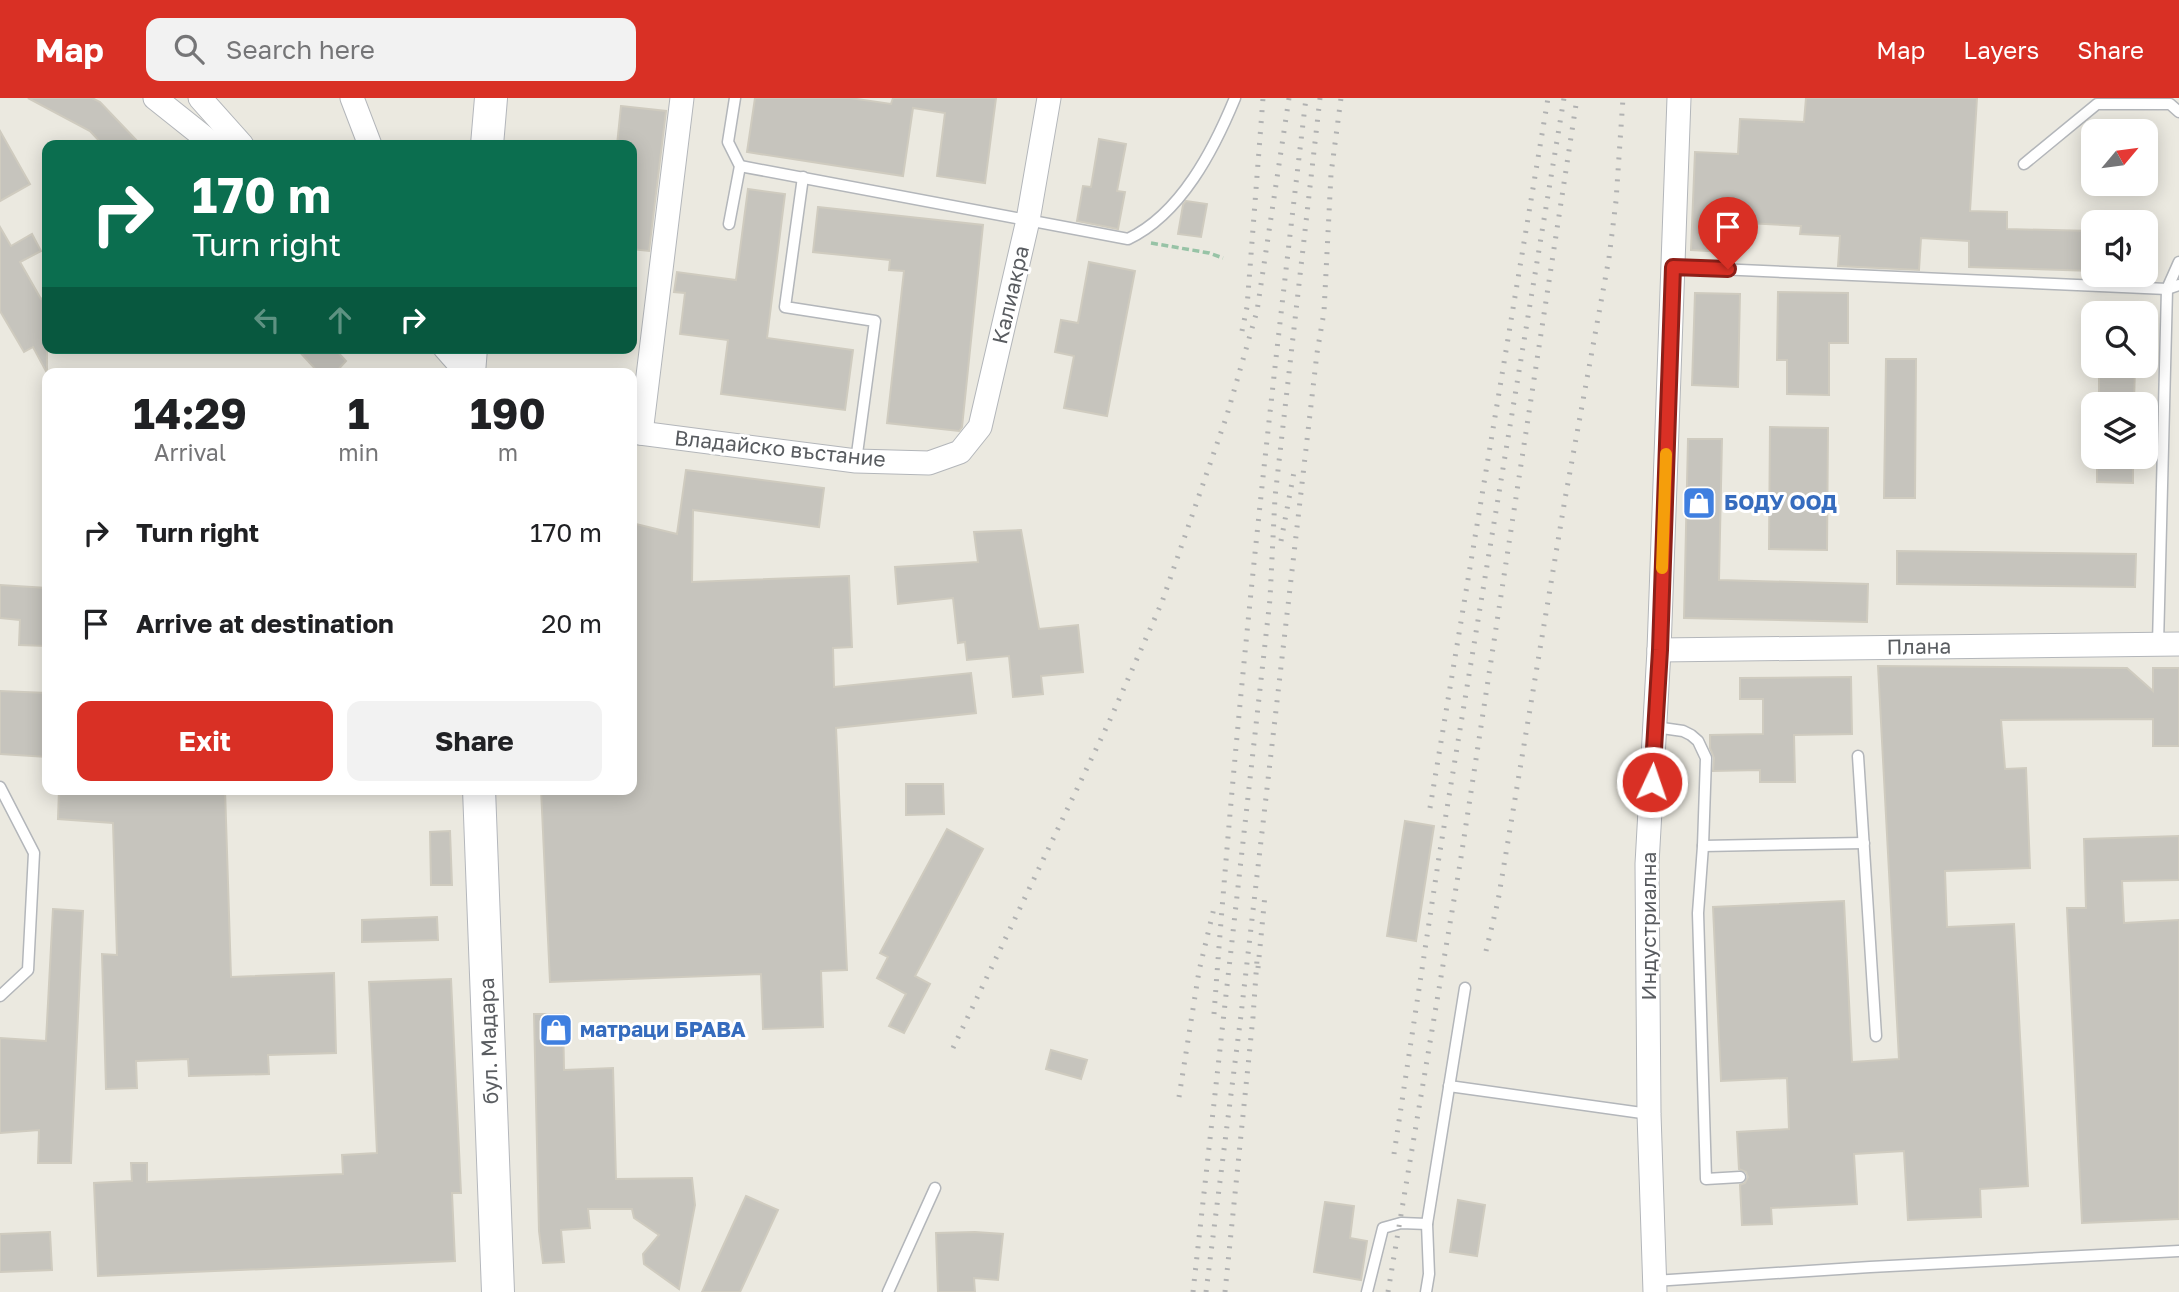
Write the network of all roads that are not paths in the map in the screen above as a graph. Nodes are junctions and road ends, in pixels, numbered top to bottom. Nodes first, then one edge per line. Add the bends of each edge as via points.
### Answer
1 (155, 98) edge
2 (200, 98) edge
3 (352, 98) edge
4 (491, 98) edge
5 (682, 98) edge
6 (735, 98) edge
7 (1049, 98) edge
8 (1235, 98) edge
9 (1679, 98) edge
10 (2179, 112) edge
11 (208, 140) edge
12 (238, 140) edge
13 (368, 140) edge
14 (487, 140) edge
15 (2024, 164) dead end
16 (740, 166) junction
17 (803, 177) junction
18 (1028, 220) junction
19 (729, 224) dead end
20 (2179, 262) edge
21 (1673, 267) junction
22 (2179, 285) edge
23 (2167, 289) junction
24 (451, 354) edge
25 (463, 368) edge
26 (637, 425) edge
27 (637, 432) edge
28 (856, 461) junction
29 (929, 463) joint
30 (2168, 644) edge
31 (1660, 650) junction
32 (1655, 727) junction
33 (1858, 756) dead end
34 (0, 787) edge
35 (479, 795) edge
36 (1864, 843) junction
37 (1703, 846) junction
38 (1465, 988) dead end
39 (0, 996) edge
40 (1876, 1036) dead end
41 (1449, 1086) junction
42 (1649, 1114) junction
43 (1740, 1177) dead end
44 (935, 1188) dead end
45 (1427, 1224) junction
46 (2179, 1251) edge
47 (1654, 1287) edge
48 (498, 1292) edge
49 (888, 1292) edge
50 (1367, 1292) edge
51 (1426, 1292) edge

1 - 11 street
2 - 12 street
3 - 13 street
4 - 14 main road
5 - 26 street
6 - 16 lane via 728,142
7 - 18 street, Калиакра
8 - 18 lane via 1190,184 1143,232 1128,239
9 - 21 street, Индустриална
10 - 15 lane via 2170,104 2098,104
16 - 17 lane
16 - 19 lane
17 - 18 lane
17 - 28 lane via 785,307 875,321
18 - 29 street, Калиакра via 981,426 960,452
20 - 23 lane
21 - 23 lane
21 - 31 street, Индустриална
22 - 23 lane
23 - 30 lane
24 - 25 street
27 - 28 street, Владайско въстание
28 - 29 street, Владайско въстание
30 - 31 street, Плана
31 - 32 street, Индустриална
32 - 37 lane via 1691,735 1703,749
32 - 42 street, Индустриална via 1647,864
33 - 36 lane
34 - 39 lane via 34,853 28,970
35 - 48 main road, бул. Мадара
36 - 37 lane
36 - 40 lane
37 - 43 lane via 1698,913 1706,1179
38 - 41 lane
41 - 42 lane
41 - 45 lane
42 - 47 street, Индустриална
44 - 49 lane
45 - 50 lane via 1383,1228
45 - 51 lane
46 - 47 lane via 1870,1267

